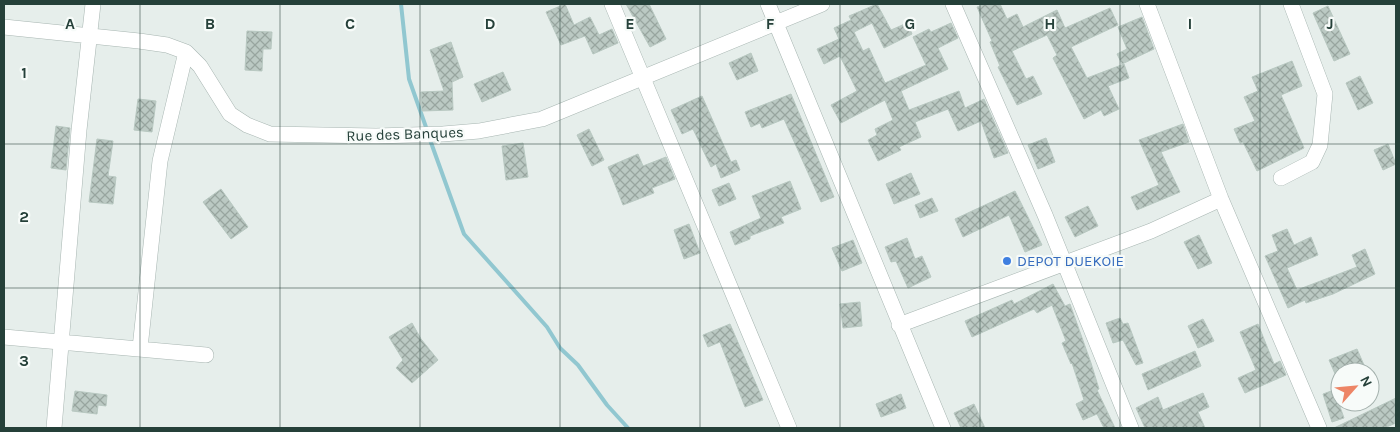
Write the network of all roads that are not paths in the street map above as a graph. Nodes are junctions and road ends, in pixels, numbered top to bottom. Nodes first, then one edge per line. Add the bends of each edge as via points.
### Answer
1 (93, 4) edge
2 (612, 4) edge
3 (768, 4) edge
4 (822, 4) edge
5 (953, 4) edge
6 (1147, 4) edge
7 (1291, 4) edge
8 (776, 23) junction
9 (4, 27) edge
10 (89, 37) junction
11 (186, 52) junction
12 (644, 78) junction
13 (1281, 178) dead end
14 (1221, 199) junction
15 (1064, 263) junction
16 (900, 325) junction
17 (4, 337) edge
18 (60, 342) junction
19 (140, 348) junction
20 (206, 355) dead end
21 (54, 428) edge
22 (789, 428) edge
23 (943, 428) edge
24 (1131, 428) edge
25 (1319, 428) edge

1 - 10 street
2 - 12 street
3 - 8 street
4 - 8 street, Rue des Banques
5 - 15 street
6 - 14 street
7 - 13 street via 1325,94 1320,145 1312,162
8 - 12 street, Rue des Banques
8 - 16 street
9 - 10 street
10 - 11 street via 167,45
10 - 18 street
11 - 12 street, Rue des Banques via 200,66 230,114 270,134 376,136 479,131 542,120
11 - 19 street via 160,161
12 - 22 street
14 - 15 street via 1151,231
14 - 25 street
15 - 16 street
15 - 24 street
16 - 23 street
17 - 18 street
18 - 19 street
18 - 21 street
19 - 20 street

